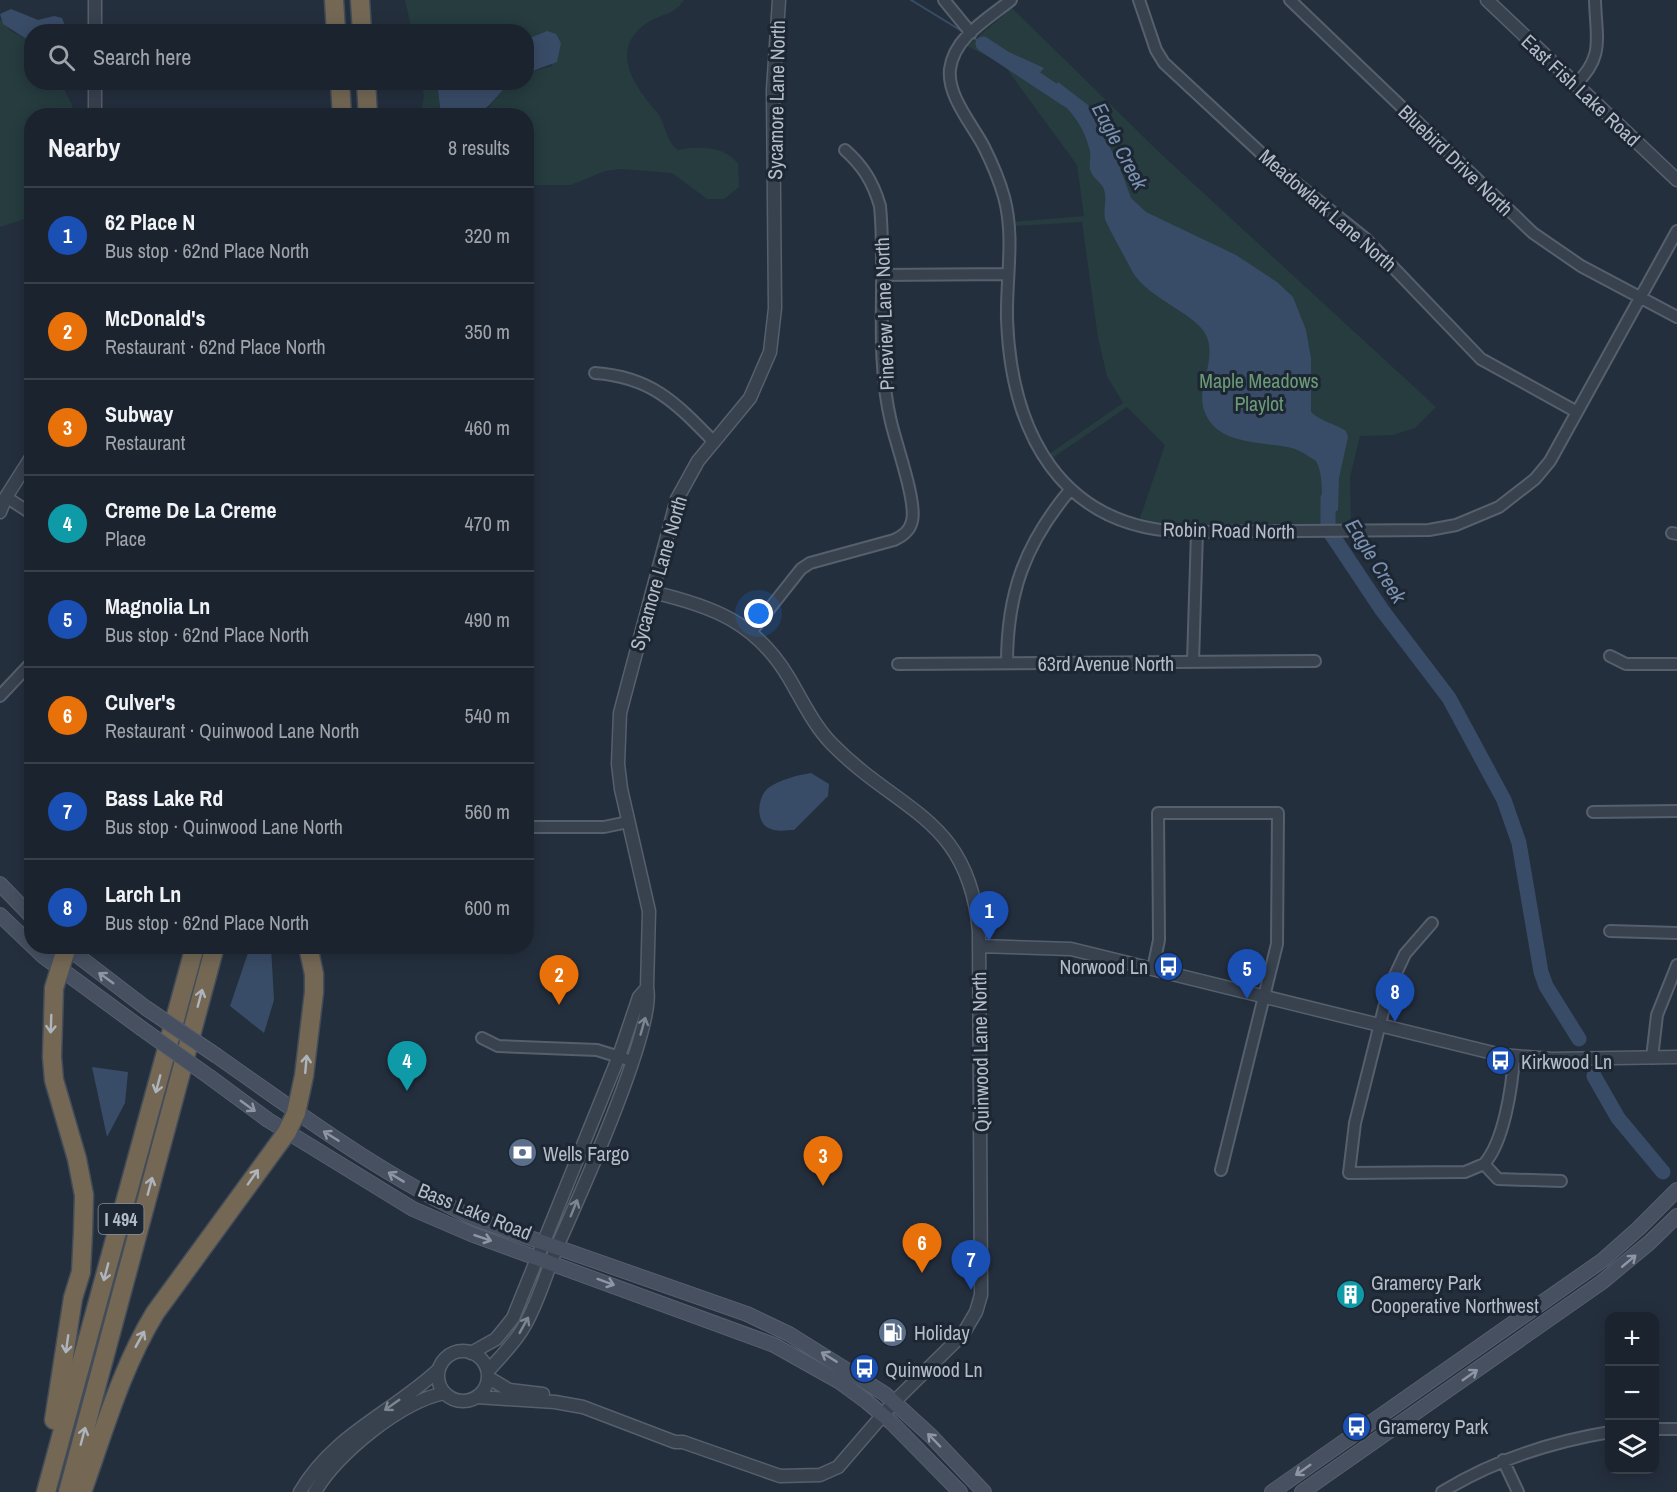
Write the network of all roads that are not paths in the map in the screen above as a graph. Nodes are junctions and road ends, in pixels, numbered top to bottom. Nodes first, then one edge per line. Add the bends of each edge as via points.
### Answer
1 (95, 0) edge
2 (334, 0) edge
3 (360, 0) edge
4 (779, 0) edge
5 (944, 0) edge
6 (1011, 0) edge
7 (1139, 0) edge
8 (1290, 0) edge
9 (1486, 0) edge
10 (1595, 0) edge
11 (95, 24) edge
12 (336, 24) edge
13 (362, 24) edge
14 (971, 33) junction
15 (1575, 85) junction
16 (95, 90) edge
17 (340, 90) edge
18 (366, 90) edge
19 (95, 108) edge
20 (342, 108) edge
21 (368, 108) edge
22 (844, 150) dead end
23 (1677, 180) edge
24 (1677, 231) edge
25 (1008, 274) junction
26 (882, 275) junction
27 (1639, 297) junction
28 (1677, 317) edge
29 (595, 373) dead end
30 (1578, 412) junction
31 (714, 442) junction
32 (24, 468) edge
33 (1070, 490) junction
34 (3, 499) edge
35 (24, 510) edge
36 (0, 512) edge
37 (1197, 532) junction
38 (652, 592) junction
39 (751, 632) junction
40 (1610, 656) dead end
41 (1315, 661) dead end
42 (1193, 662) junction
43 (1007, 663) junction
44 (898, 664) dead end
45 (1677, 664) edge
46 (24, 670) edge
47 (0, 696) edge
48 (1677, 811) edge
49 (1593, 812) dead end
50 (628, 822) junction
51 (534, 827) edge
52 (0, 884) edge
53 (24, 909) edge
54 (0, 915) edge
55 (1432, 923) dead end
56 (1610, 931) dead end
57 (1677, 933) edge
58 (24, 941) edge
59 (979, 946) junction
60 (40, 954) edge
61 (64, 954) edge
62 (75, 954) edge
63 (193, 954) edge
64 (213, 954) edge
65 (299, 954) edge
66 (310, 954) edge
67 (1677, 965) edge
68 (60, 969) junction
69 (1153, 969) junction
70 (647, 988) junction
71 (1264, 997) junction
72 (310, 1014) junction
73 (1379, 1026) junction
74 (482, 1038) dead end
75 (619, 1056) junction
76 (1515, 1057) junction
77 (1677, 1057) edge
78 (1652, 1058) junction
79 (632, 1061) junction
80 (296, 1113) junction
81 (287, 1132) junction
82 (1484, 1164) junction
83 (1221, 1170) dead end
84 (1561, 1181) dead end
85 (1677, 1190) edge
86 (1677, 1216) edge
87 (550, 1246) junction
88 (545, 1260) junction
89 (471, 1353) junction
90 (438, 1370) junction
91 (489, 1374) junction
92 (1437, 1376) junction
93 (445, 1393) junction
94 (477, 1397) junction
95 (894, 1402) junction
96 (587, 1405) junction
97 (883, 1414) junction
98 (1659, 1429) edge
99 (1677, 1429) edge
100 (1605, 1433) edge
101 (1503, 1460) junction
102 (1321, 1478) junction
103 (40, 1492) edge
104 (46, 1492) edge
105 (68, 1492) edge
106 (82, 1492) edge
107 (300, 1492) edge
108 (315, 1492) edge
109 (960, 1492) edge
110 (984, 1492) edge
111 (1272, 1492) edge
112 (1302, 1492) edge
113 (1442, 1492) edge
114 (1518, 1492) edge

1 - 11 street
2 - 12 highway
3 - 13 highway
4 - 31 street, Sycamore Lane North via 773,90 772,338 757,386
5 - 14 street
6 - 14 street, Robin Road North
7 - 30 street, Meadowlark Lane North via 1155,50 1164,63 1276,167 1366,239 1465,345 1490,365
8 - 27 street, Bluebird Drive North via 1533,233 1581,266
9 - 15 street, East Fish Lake Road
10 - 15 street via 1595,58
14 - 25 street, Robin Road North via 953,56 950,78 1004,196 1009,223
15 - 23 street, East Fish Lake Road
16 - 19 street
17 - 20 highway
18 - 21 highway
22 - 26 street, Pineview Lane North via 861,164 874,188 882,224
24 - 27 street, Robin Road North
25 - 26 street
25 - 33 street, Robin Road North via 1009,350 1020,405 1043,458
26 - 39 street, Pineview Lane North via 885,395 913,508 912,523 906,533 894,540 810,563 801,569
27 - 28 street, Bluebird Drive North
27 - 30 street, Robin Road North
29 - 31 street via 624,376 655,389
30 - 37 street, Robin Road North via 1535,479 1499,507 1456,525 1429,530
31 - 38 street, Sycamore Lane North via 698,460 677,499
32 - 34 street
33 - 37 street, Robin Road North via 1116,519 1162,531
33 - 43 street via 1032,544 1022,568 1009,620
34 - 35 street
34 - 36 street
37 - 42 street
38 - 39 street, Quinwood Lane North via 717,612
38 - 50 street, Sycamore Lane North via 620,713 618,764
39 - 59 street, Quinwood Lane North via 779,662 830,742 940,832 971,885
40 - 45 street via 1626,664
41 - 42 street, 63rd Avenue North
42 - 43 street, 63rd Avenue North
43 - 44 street, 63rd Avenue North
46 - 47 street
48 - 49 street
50 - 51 street via 603,827
50 - 70 street, Sycamore Lane North via 648,899
52 - 53 main road
54 - 58 main road, Bass Lake Road
55 - 73 street via 1395,971
56 - 57 street
59 - 69 street via 1071,949
59 - 95 street, Quinwood Lane North via 981,1295 963,1334
60 - 68 main road, Bass Lake Road
61 - 68 highway
80 -> 62 main road, Bass Lake Road, bridge
63 -> 104 highway, I 494
105 -> 64 highway, I 494
65 - 72 highway
66 - 72 highway via 314,974
67 - 78 street via 1657,1015
68 -> 81 main road, Bass Lake Road, bridge
68 -> 103 highway via 52,1001 54,1080 84,1195 81,1272 73,1298
69 - 71 street
69 - 71 street via 1159,940 1158,813 1278,813 1278,933
70 - 75 street, Sycamore Lane North via 639,997
79 -> 70 street, Sycamore Lane North via 650,999
71 - 73 street
71 - 83 street
80 -> 72 highway
73 - 76 street
73 - 82 street via 1355,1123 1349,1173 1465,1172
74 - 75 street via 506,1047 585,1049
75 - 79 street
75 - 87 street, Sycamore Lane North
76 - 78 street
76 - 82 street via 1496,1145
77 - 78 street
87 -> 79 street, Sycamore Lane North
80 - 81 highway
87 -> 80 main road, Bass Lake Road via 440,1202
81 -> 88 main road, Bass Lake Road via 412,1209
106 -> 81 highway via 136,1344
82 - 84 street via 1498,1179
85 - 92 main road via 1603,1260
102 -> 86 main road via 1602,1282
87 - 88 street, Sycamore Lane North
95 -> 87 main road, Bass Lake Road via 814,1347 766,1323
88 - 89 street via 506,1328 496,1339
91 -> 88 street via 525,1325
88 -> 97 main road, Bass Lake Road via 774,1344 840,1382
89 - 90 street via 452,1354
89 - 91 street via 482,1359
90 - 93 street via 438,1383
90 -> 107 street via 353,1432
91 - 94 street via 486,1389
91 - 96 street via 509,1390
92 - 102 main road via 1433,1392 1333,1461
92 -> 111 main road
93 - 94 street via 456,1400
93 - 108 street via 414,1402 350,1449
94 - 96 street
95 - 97 street, Quinwood Lane North
110 -> 95 main road, Bass Lake Road
96 - 97 street, Quinwood Lane North via 675,1442 780,1476 820,1475 838,1467
97 - 109 main road, Bass Lake Road
98 - 99 street
100 - 101 street via 1539,1447
101 - 113 street
101 - 114 street
102 - 112 main road

